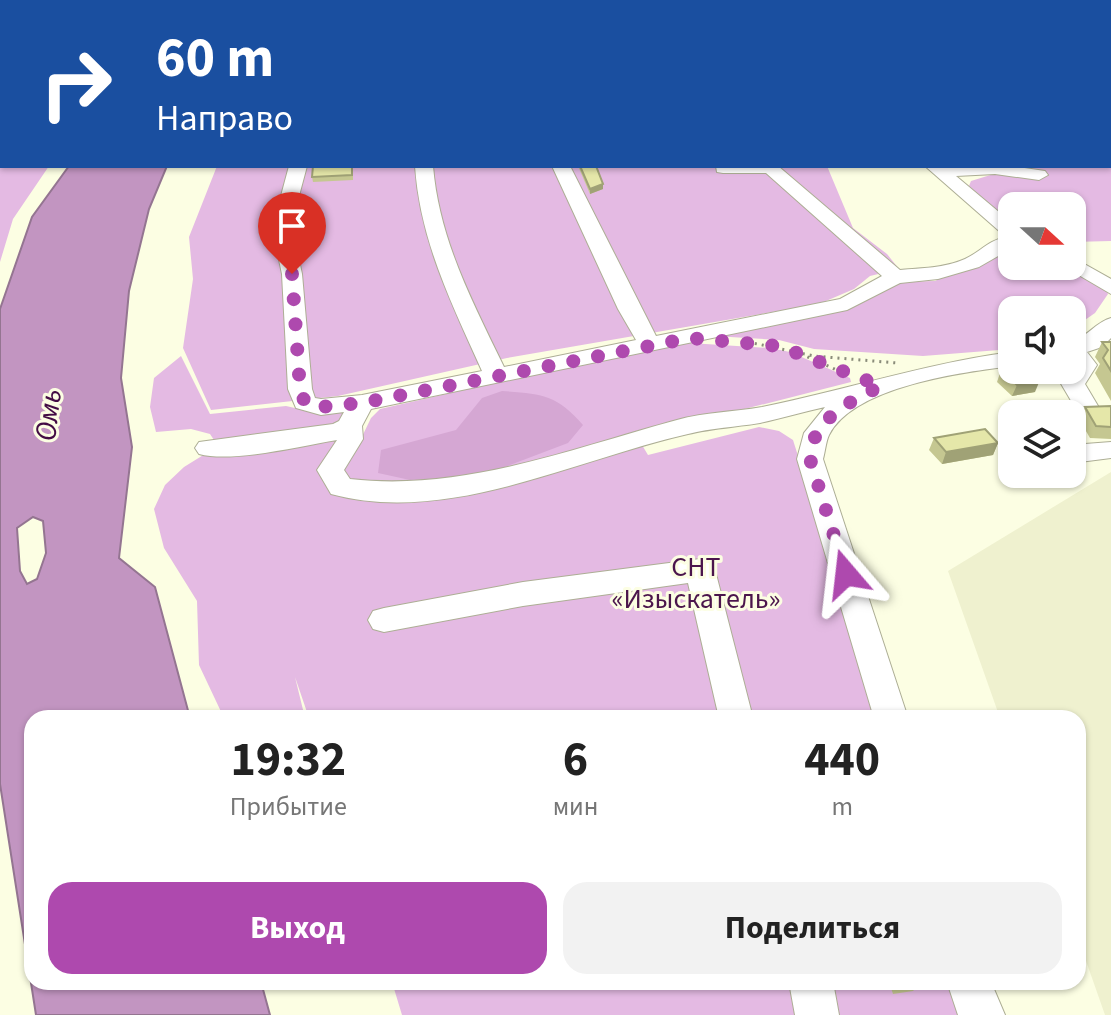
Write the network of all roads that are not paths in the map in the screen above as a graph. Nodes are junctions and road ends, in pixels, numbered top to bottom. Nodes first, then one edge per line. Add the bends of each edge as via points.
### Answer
1 (297, 168) edge
2 (424, 168) edge
3 (562, 168) edge
4 (770, 168) edge
5 (936, 168) edge
6 (1039, 175) dead end
7 (998, 221) edge
8 (998, 245) edge
9 (1086, 272) edge
10 (895, 277) junction
11 (1111, 288) edge
12 (1111, 325) edge
13 (650, 345) junction
14 (1086, 345) edge
15 (998, 361) edge
16 (496, 375) junction
17 (888, 375) junction
18 (1072, 384) edge
19 (1089, 411) edge
20 (355, 414) junction
21 (208, 448) dead end
22 (1111, 450) edge
23 (1086, 453) edge
24 (384, 620) dead end
25 (734, 710) edge
26 (888, 710) edge
27 (812, 990) edge
28 (817, 1015) edge

1 - 20 street via 284,236 292,274 300,389 305,403
2 - 16 street via 426,203 442,256
3 - 13 street
4 - 10 street
5 - 6 street
5 - 7 street
8 - 10 street via 972,263
9 - 11 street
10 - 13 street via 847,304
12 - 14 street
13 - 16 street
15 - 17 street
16 - 20 street
17 - 20 street via 760,415 685,426 463,486 391,493 341,487 330,470 350,439
17 - 26 street via 818,429 810,442 810,459
18 - 19 street
20 - 21 street via 315,436
22 - 23 street
24 - 25 street via 700,570
27 - 28 street

